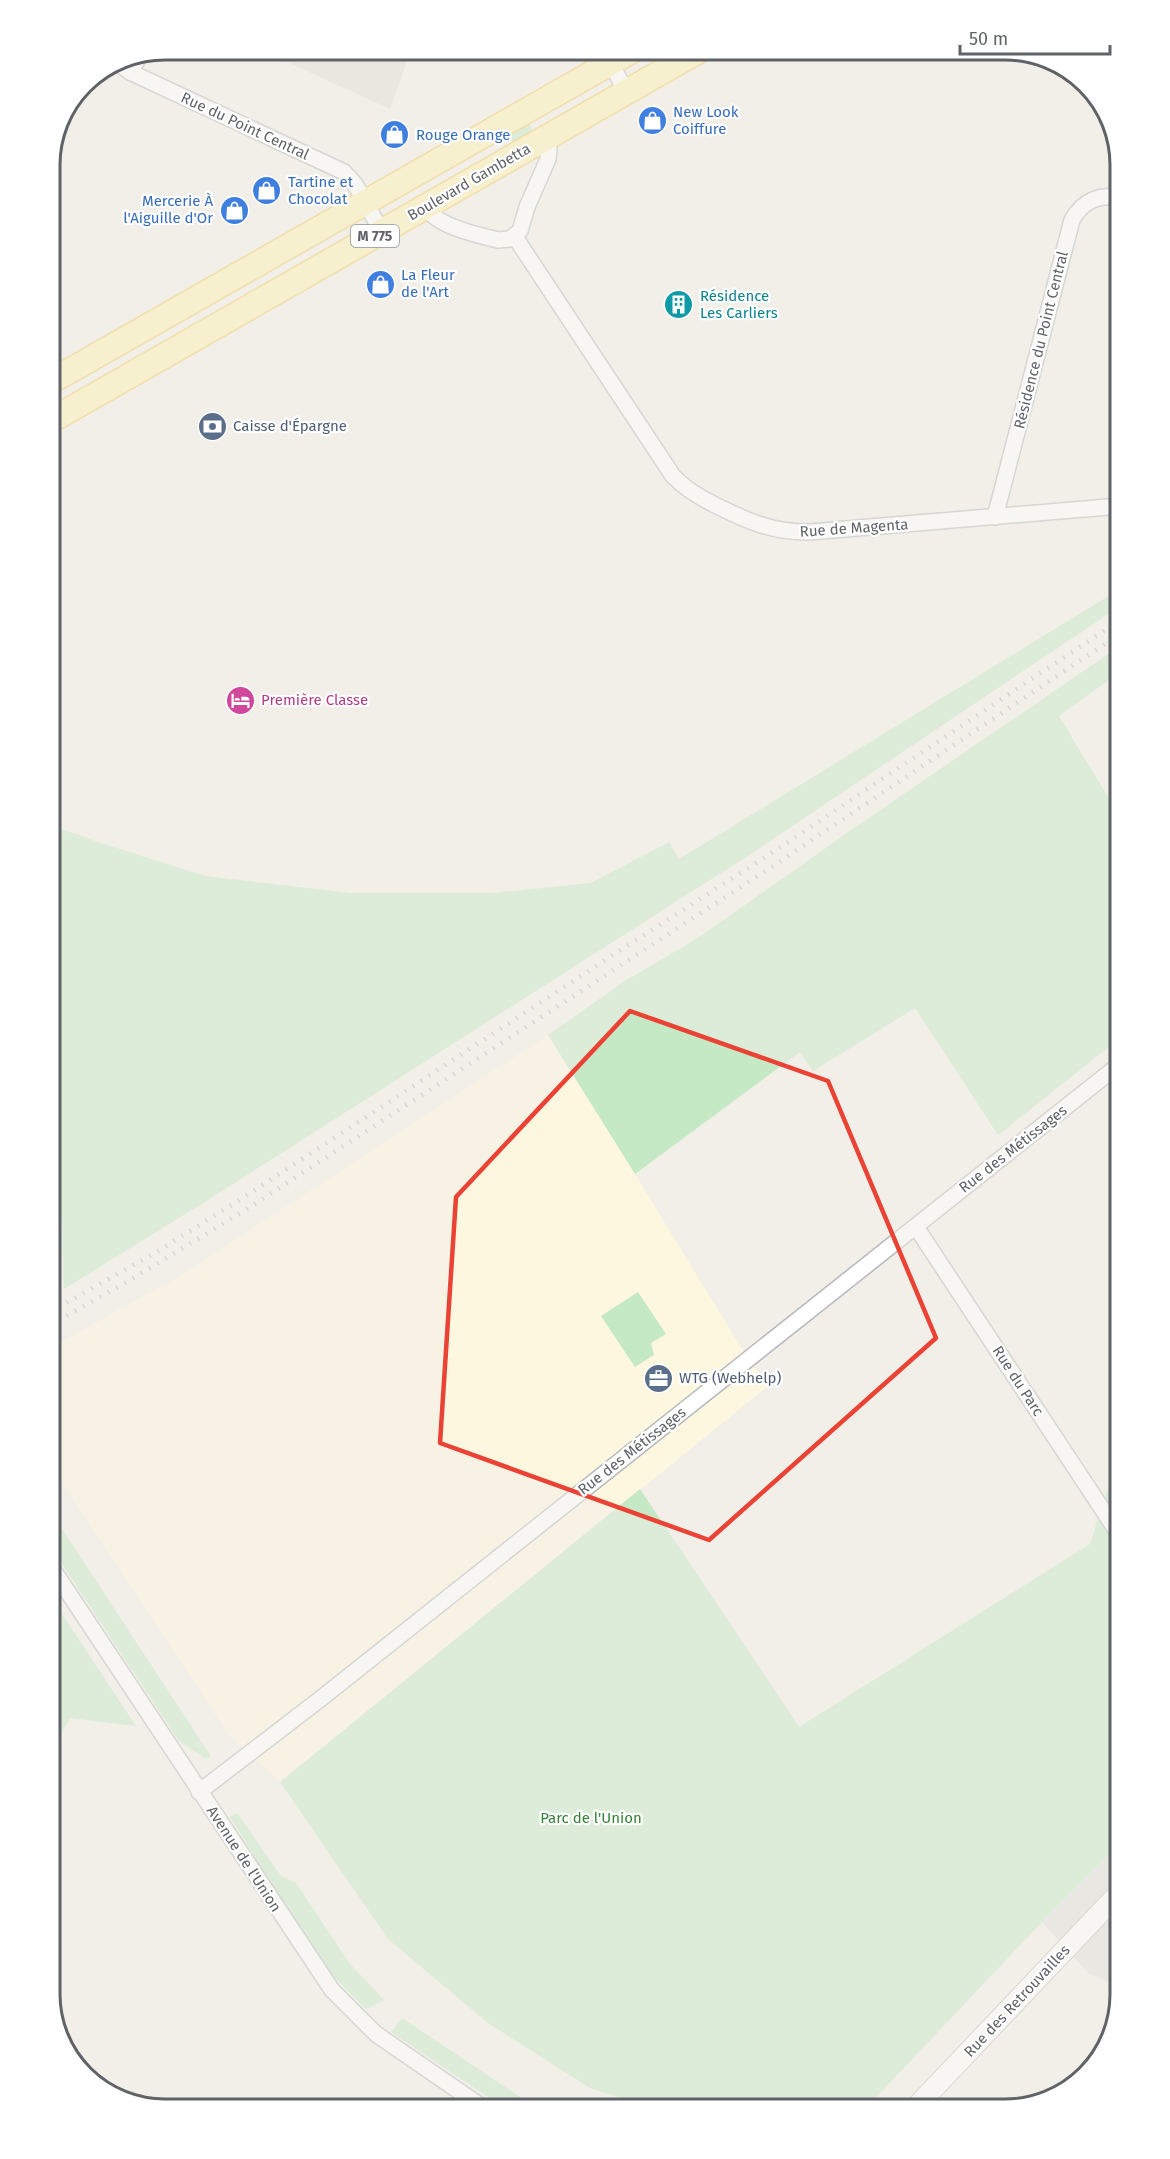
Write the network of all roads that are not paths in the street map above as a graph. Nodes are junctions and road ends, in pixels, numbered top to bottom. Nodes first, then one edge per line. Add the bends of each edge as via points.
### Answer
1 (601, 60) edge
2 (610, 60) edge
3 (682, 60) edge
4 (134, 65) edge
5 (125, 68) edge
6 (130, 72) junction
7 (626, 92) junction
8 (546, 138) junction
9 (1110, 196) edge
10 (365, 202) junction
11 (426, 207) junction
12 (382, 232) junction
13 (514, 237) junction
14 (60, 376) edge
15 (60, 415) edge
16 (1110, 507) edge
17 (995, 518) junction
18 (1110, 1072) edge
19 (916, 1227) junction
20 (1110, 1521) edge
21 (60, 1580) edge
22 (199, 1792) junction
23 (1110, 1903) edge
24 (470, 2099) edge
25 (923, 2099) edge

1 - 10 main road, M 775
2 - 7 street
3 - 7 main road, Boulevard Gambetta / M 775
4 - 6 street
5 - 6 street, Rue du Point Central
6 - 10 street, Rue du Point Central via 344,172
7 - 8 main road, Boulevard Gambetta / M 775
8 - 11 main road, Boulevard Gambetta / M 775
8 - 13 street via 548,159 520,231
9 - 17 street, Résidence du Point Central via 1092,200 1072,220
10 - 12 street, Rue du Point Central
10 - 14 main road, M 775
11 - 12 main road, Boulevard Gambetta / M 775
11 - 13 street via 440,222 492,239
12 - 15 main road, Boulevard Gambetta / M 775
13 - 17 street, Rue de Magenta via 667,468 693,494 749,522 791,532
16 - 17 street, Rue de Magenta
18 - 19 street, Rue des Métissages
19 - 20 street, Rue du Parc
19 - 22 street, Rue des Métissages
21 - 22 street, Avenue de l'Union
22 - 24 street, Avenue de l'Union via 318,1971 343,2002 376,2034
23 - 25 street, Rue des Retrouvailles

